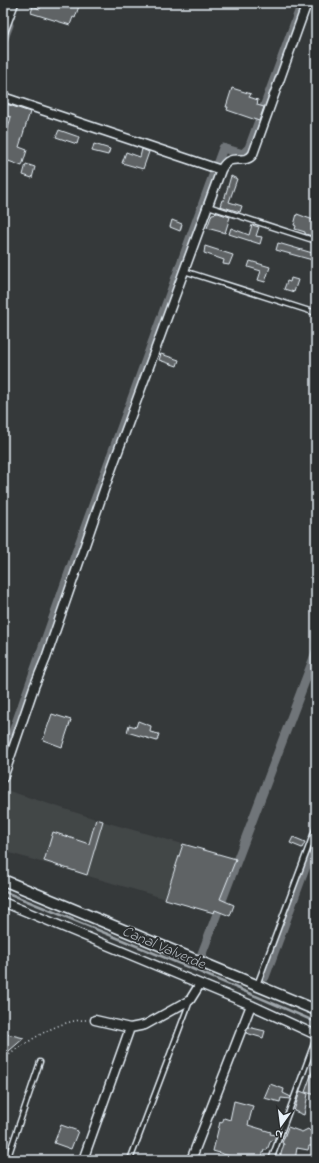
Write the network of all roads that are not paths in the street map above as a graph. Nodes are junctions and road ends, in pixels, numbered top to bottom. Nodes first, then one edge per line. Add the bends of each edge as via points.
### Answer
1 (14, 3) edge
2 (307, 3) edge
3 (3, 32) edge
4 (3, 97) edge
5 (221, 170) junction
6 (208, 205) junction
7 (316, 241) edge
8 (184, 271) junction
9 (316, 313) edge
10 (3, 778) edge
11 (316, 827) edge
12 (3, 880) edge
13 (3, 902) edge
14 (200, 984) junction
15 (257, 985) junction
16 (190, 1000) junction
17 (251, 1005) junction
18 (316, 1010) edge
19 (95, 1020) road end
20 (130, 1028) junction
21 (316, 1036) edge
22 (40, 1062) dead end
23 (7, 1160) edge
24 (83, 1160) edge
25 (130, 1160) edge
26 (191, 1160) edge
27 (270, 1160) edge

1 - 3 street
2 - 5 street via 253,154 246,160 228,161
4 - 5 street
5 - 6 street
6 - 7 lane
6 - 8 street
8 - 9 lane
8 - 10 street via 81,553
11 - 15 lane
12 - 15 street
13 - 14 street
14 - 16 street
14 - 17 street
15 - 18 street
16 - 20 street via 145,1025
16 - 25 lane
17 - 21 street
17 - 26 street
19 - 20 street
20 - 24 street
21 - 27 lane
22 - 23 lane

